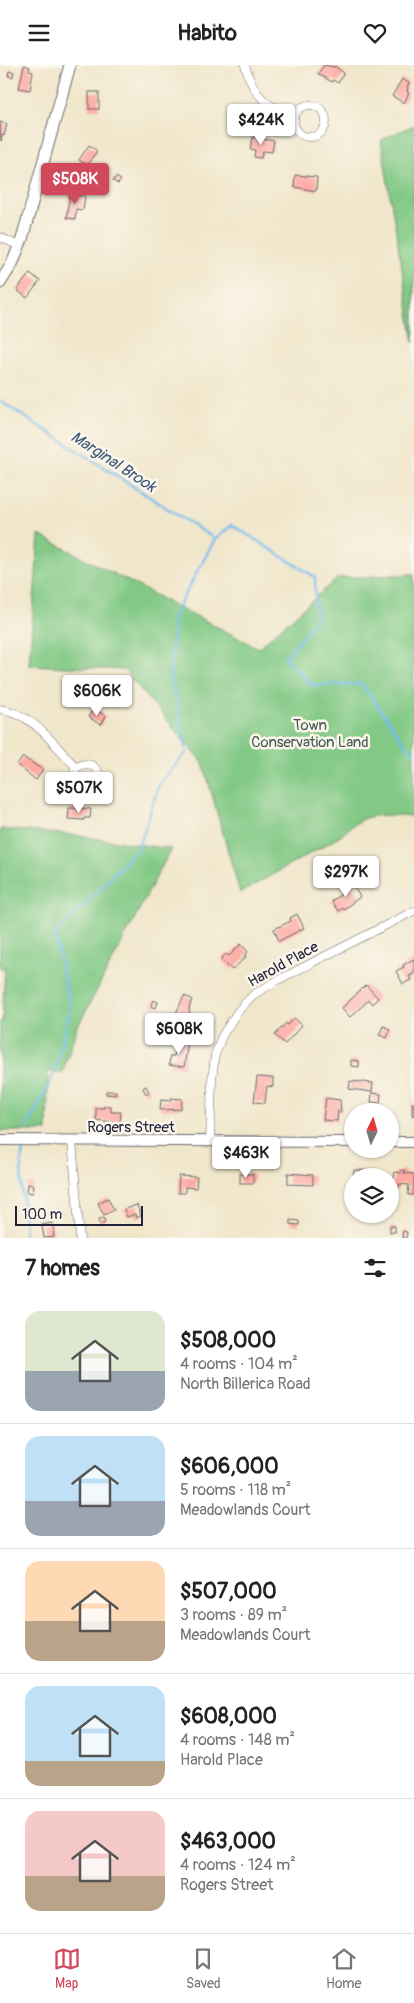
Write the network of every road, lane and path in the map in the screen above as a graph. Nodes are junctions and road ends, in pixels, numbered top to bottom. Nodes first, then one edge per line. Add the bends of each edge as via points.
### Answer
1 (70, 65) edge
2 (244, 65) edge
3 (295, 115) junction
4 (0, 237) edge
5 (19, 246) junction
6 (0, 283) edge
7 (0, 709) edge
8 (76, 767) dead end
9 (414, 911) edge
10 (0, 1140) edge
11 (72, 1141) junction
12 (210, 1142) junction
13 (344, 1142) edge
14 (399, 1142) edge
15 (414, 1142) edge
16 (80, 1238) edge

1 - 5 main road
2 - 3 street via 260,98
3 - 3 street via 302,107 313,105 325,115 326,126 320,134 305,136 295,125
4 - 5 street
5 - 6 main road
7 - 8 street via 13,712 34,724
9 - 12 street, Harold Place via 278,980 253,995 238,1011 222,1036 215,1055
10 - 11 street, Rogers Street
11 - 12 street, Rogers Street
11 - 16 street
12 - 13 street, Rogers Street
14 - 15 street

